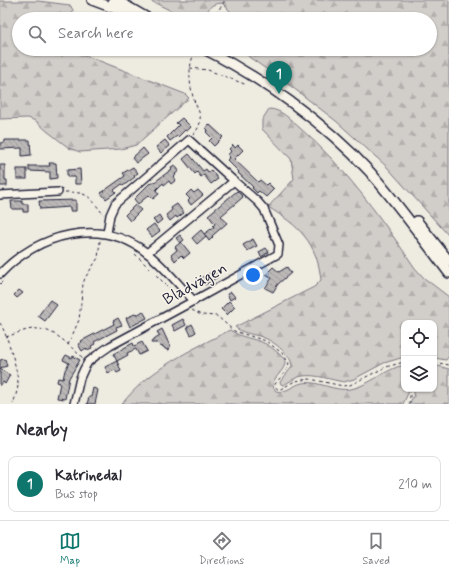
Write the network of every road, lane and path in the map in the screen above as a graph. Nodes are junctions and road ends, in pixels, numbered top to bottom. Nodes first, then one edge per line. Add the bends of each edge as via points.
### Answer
1 (92, 0) edge
2 (114, 0) edge
3 (225, 0) edge
4 (124, 12) edge
5 (135, 12) edge
6 (217, 12) edge
7 (193, 56) edge
8 (216, 56) edge
9 (190, 68) junction
10 (247, 85) dead end
11 (189, 140) junction
12 (234, 181) junction
13 (382, 186) junction
14 (58, 192) joint
15 (0, 195) edge
16 (109, 221) junction
17 (107, 233) junction
18 (96, 239) dead end
19 (133, 252) dead end
20 (147, 253) junction
21 (449, 262) edge
22 (449, 273) edge
23 (3, 275) edge
24 (0, 284) edge
25 (194, 301) junction
26 (186, 305) junction
27 (0, 323) edge
28 (6, 337) junction
29 (68, 346) junction
30 (88, 362) junction
31 (401, 363) edge
32 (437, 363) edge
33 (449, 365) edge
34 (411, 392) edge
35 (13, 404) edge
36 (74, 404) edge
37 (409, 404) edge

1 - 4 main road
2 - 5 highway
3 - 6 path
7 - 9 path
8 - 13 main road via 279,94 333,138
9 - 10 path via 208,70
9 - 11 path via 200,121
11 - 12 street
11 - 16 street via 115,204
12 - 20 street
12 - 25 street, Bladvägen via 264,209 279,245 279,251 276,256
13 - 21 main road via 416,220
13 - 22 main road
14 - 15 street
14 - 16 path via 83,193
16 - 17 street
17 - 20 street via 123,238
17 - 23 street via 76,233 41,243 21,255
18 - 29 path via 100,239 100,252 85,278 79,320
19 - 26 path
20 - 25 street
23 - 24 path
25 - 26 street, Bladvägen
26 - 30 street, Bladvägen via 110,346
26 - 31 path via 197,314 217,316 234,330 266,341 282,353 289,363 275,384 279,390 295,381 310,379 350,385 386,367
27 - 28 path
28 - 29 path via 41,329 51,332
28 - 35 path via 18,379
29 - 30 path
30 - 36 street, Bladvägen via 80,378
32 - 33 path
34 - 37 path

